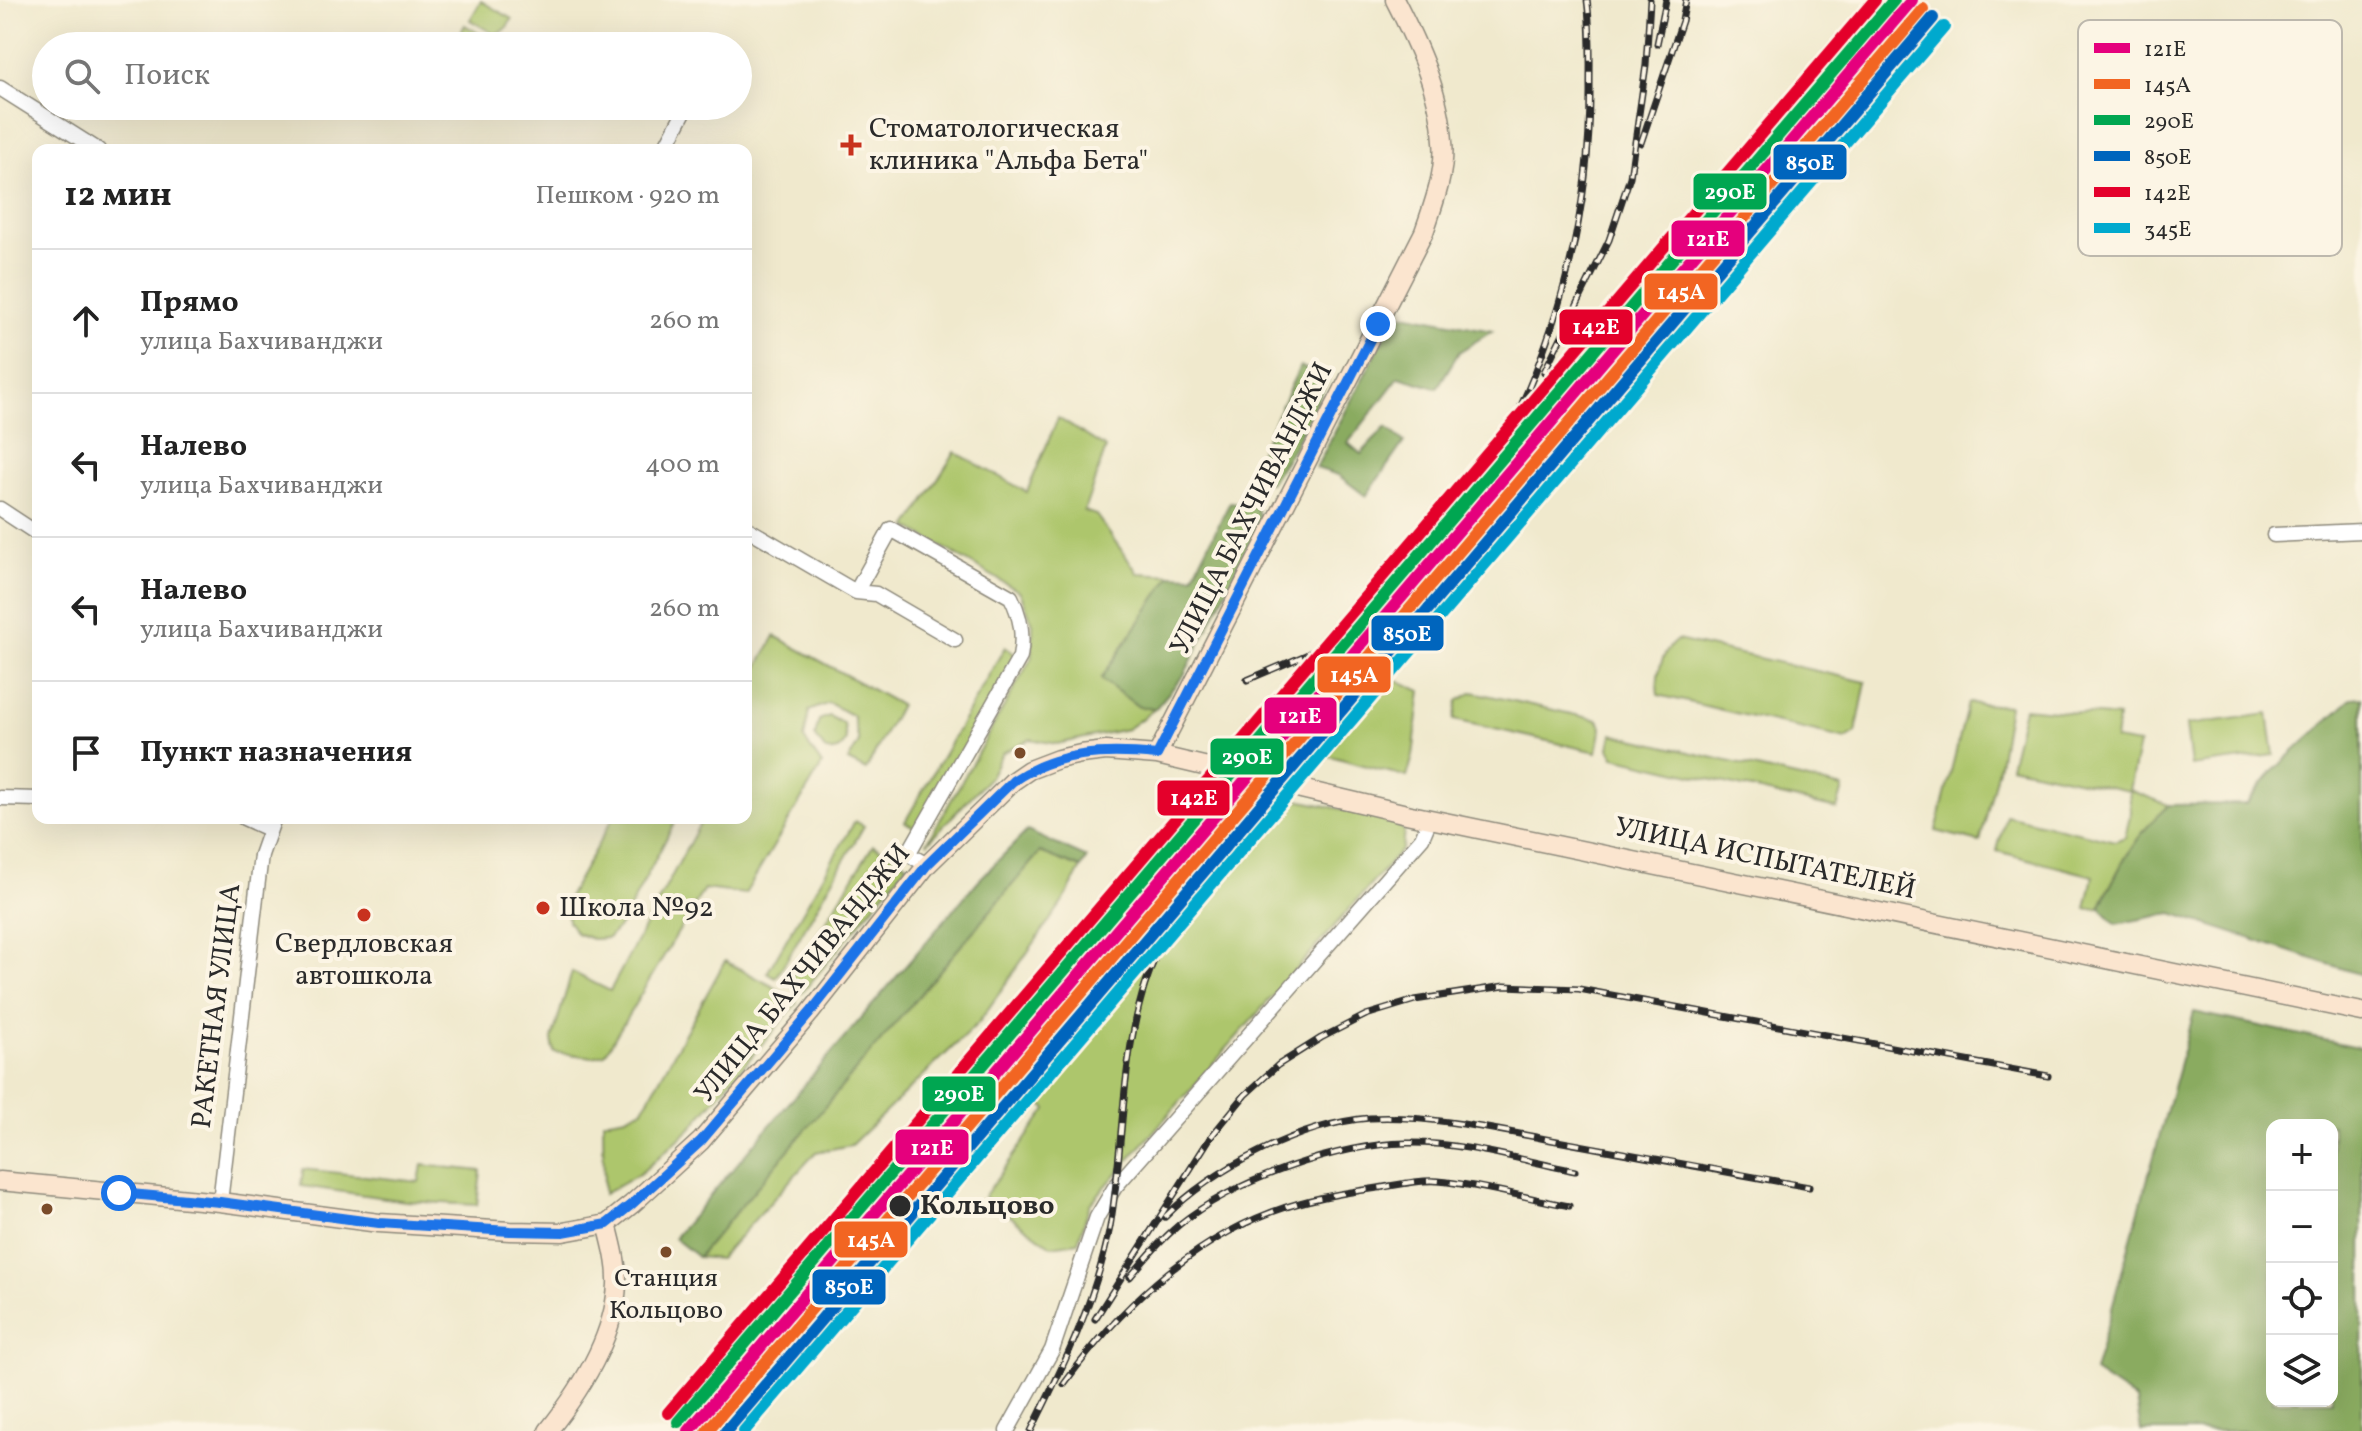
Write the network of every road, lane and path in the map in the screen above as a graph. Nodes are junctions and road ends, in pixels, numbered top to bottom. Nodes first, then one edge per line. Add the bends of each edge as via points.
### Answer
1 (1395, 0) edge
2 (0, 88) edge
3 (32, 108) edge
4 (51, 120) edge
5 (680, 120) edge
6 (89, 144) edge
7 (667, 144) edge
8 (0, 509) edge
9 (32, 530) edge
10 (752, 531) edge
11 (2362, 531) edge
12 (2274, 535) dead end
13 (856, 592) junction
14 (955, 640) dead end
15 (1157, 755) junction
16 (0, 798) edge
17 (32, 799) edge
18 (1430, 819) junction
19 (271, 824) edge
20 (927, 865) junction
21 (2362, 1012) edge
22 (0, 1181) edge
23 (220, 1202) junction
24 (607, 1224) junction
25 (548, 1431) edge
26 (1007, 1431) edge

1 - 15 main road, УЛИЦА БАХЧИВАНДЖИ via 1436,100 1444,143 1439,189 1424,232
2 - 3 street
4 - 6 street
5 - 7 street
8 - 9 street
10 - 13 street
11 - 12 street
13 - 14 street via 876,594
13 - 20 street via 891,529 1011,597 1019,613 1020,657 908,854
15 - 18 main road, УЛИЦА ИСПЫТАТЕЛЕЙ
15 - 20 main road, УЛИЦА БАХЧИВАНДЖИ via 1106,751 1029,770
16 - 17 street
18 - 21 main road, УЛИЦА ИСПЫТАТЕЛЕЙ
18 - 26 street via 1422,838 1115,1187 1097,1217 1052,1350
19 - 23 street, РАКЕТНАЯ УЛИЦА via 261,855
20 - 24 main road, УЛИЦА БАХЧИВАНДЖИ via 701,1141
22 - 23 main road, УЛИЦА БАХЧИВАНДЖИ
23 - 24 main road, УЛИЦА БАХЧИВАНДЖИ via 379,1223 510,1231 563,1232
24 - 25 main road via 617,1285 608,1328 567,1407

